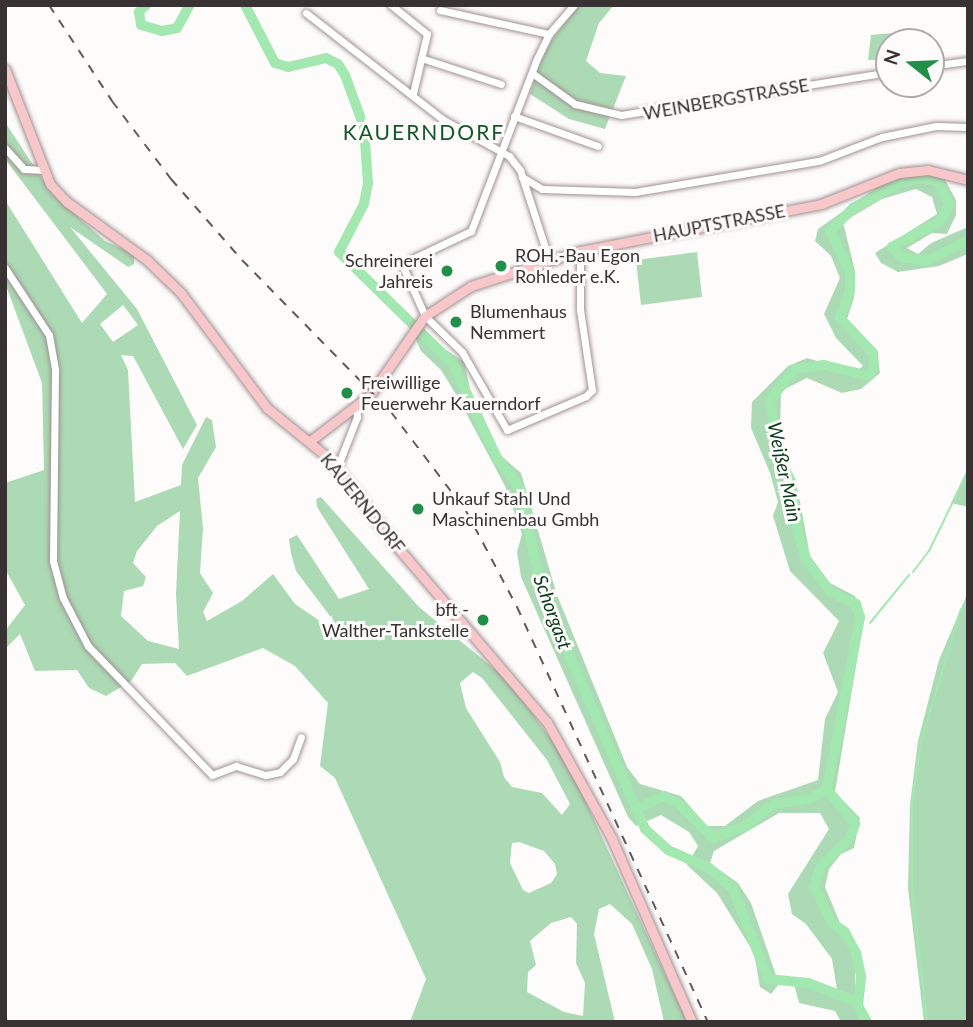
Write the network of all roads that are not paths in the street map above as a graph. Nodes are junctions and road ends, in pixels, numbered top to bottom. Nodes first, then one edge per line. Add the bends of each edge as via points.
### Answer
1 (391, 5) edge
2 (574, 5) edge
3 (440, 10) dead end
4 (306, 13) dead end
5 (549, 33) junction
6 (421, 58) junction
7 (968, 61) edge
8 (945, 64) edge
9 (5, 69) edge
10 (532, 73) junction
11 (875, 74) edge
12 (501, 84) dead end
13 (413, 93) junction
14 (514, 116) junction
15 (968, 127) edge
16 (598, 146) dead end
17 (5, 148) edge
18 (501, 148) junction
19 (44, 170) junction
20 (522, 177) junction
21 (968, 180) edge
22 (542, 189) junction
23 (531, 204) junction
24 (580, 251) junction
25 (549, 260) junction
26 (5, 268) edge
27 (423, 319) junction
28 (356, 406) junction
29 (310, 441) junction
30 (337, 468) junction
31 (301, 737) dead end
32 (692, 1022) edge

1 - 6 street via 427,34
2 - 5 street
3 - 5 street
4 - 13 street
5 - 10 street
6 - 12 street
6 - 13 street
7 - 8 street
9 - 19 main road, KAUERNDORF
10 - 11 street, WEINBERGSTRASSE via 575,104 621,115
10 - 14 street
13 - 18 street via 442,119
14 - 16 street
14 - 18 street
15 - 22 street via 936,126 895,134 819,161 662,188 592,193
17 - 19 street via 24,169
18 - 20 street
18 - 27 street via 471,231 407,262 405,278
19 - 29 main road, KAUERNDORF via 67,202 147,260 197,312 267,408
20 - 22 street
20 - 23 street
21 - 24 main road, HAUPTSTRASSE via 914,170 821,204
22 - 23 street
23 - 25 street
24 - 25 main road, HAUPTSTRASSE
24 - 27 street via 580,310 592,390 517,426 503,428 462,352
25 - 27 main road, HAUPTSTRASSE via 471,286
26 - 31 street via 29,301 51,346 57,468 53,561 63,598 88,646 212,775 236,766 258,774 280,772 293,758
27 - 28 main road, HAUPTSTRASSE via 379,383
28 - 29 main road, HAUPTSTRASSE
28 - 30 street via 357,417
29 - 30 main road, KAUERNDORF
30 - 32 main road, KAUERNDORF via 393,542 547,722 582,778

